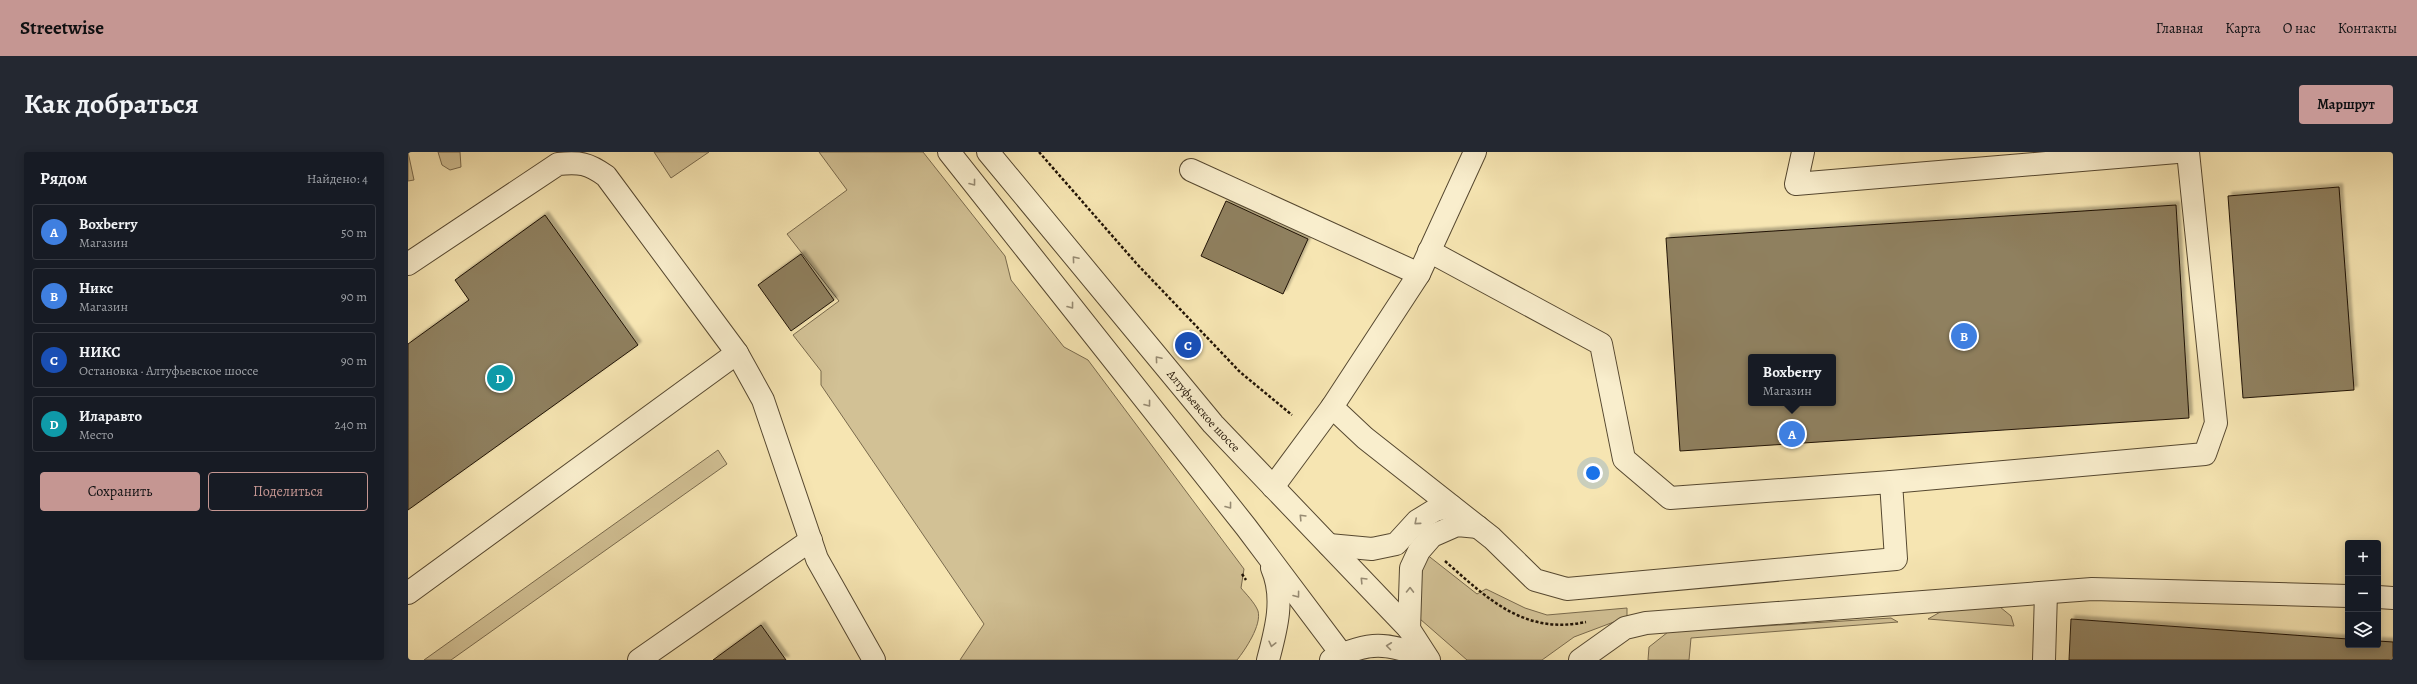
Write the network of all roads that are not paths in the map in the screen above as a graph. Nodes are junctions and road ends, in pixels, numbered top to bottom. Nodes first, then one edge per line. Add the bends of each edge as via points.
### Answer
1 (949, 152) edge
2 (988, 152) edge
3 (1475, 152) edge
4 (1803, 152) edge
5 (2177, 152) edge
6 (2188, 152) edge
7 (1190, 170) dead end
8 (1429, 251) junction
9 (408, 264) edge
10 (1419, 274) junction
11 (737, 353) junction
12 (1332, 408) junction
13 (1891, 482) junction
14 (1273, 487) junction
15 (1451, 506) junction
16 (1478, 527) junction
17 (811, 540) junction
18 (1329, 545) junction
19 (1265, 553) junction
20 (408, 593) edge
21 (2046, 593) junction
22 (2345, 596) edge
23 (2381, 597) edge
24 (2393, 598) edge
25 (1409, 629) junction
26 (1340, 658) edge
27 (1589, 658) edge
28 (1434, 659) edge
29 (639, 660) edge
30 (874, 660) edge
31 (1268, 660) edge
32 (2044, 660) edge

1 -> 19 street
14 -> 2 street, Алтуфьевское шоссе via 1213,424
3 - 8 street
4 - 5 street via 1796,184
6 - 13 street via 2216,423 2206,454
7 - 10 street
8 - 10 street
8 - 13 street via 1601,344 1624,459 1670,498
9 - 11 street via 558,164 576,163 592,166 606,176
10 - 12 street
11 - 17 street via 763,400
11 - 20 street
12 - 14 street
12 - 15 street via 1365,438
13 - 16 street via 1896,559 1568,589 1535,580
18 -> 14 street, Алтуфьевское шоссе
15 - 16 street
15 -> 18 street via 1435,510 1417,521 1396,544 1372,549
25 -> 16 street via 1411,568 1419,551 1432,536 1457,526
17 - 29 street
17 - 30 street via 817,559
25 -> 18 street, Алтуфьевское шоссе
19 -> 26 street
19 -> 31 street via 1278,583 1279,603
21 - 22 street via 2092,589
21 - 27 street via 1646,623 1625,628
21 - 32 street
23 - 24 street
25 - 28 street, Алтуфьевское шоссе
28 -> 26 street via 1399,647 1376,644

